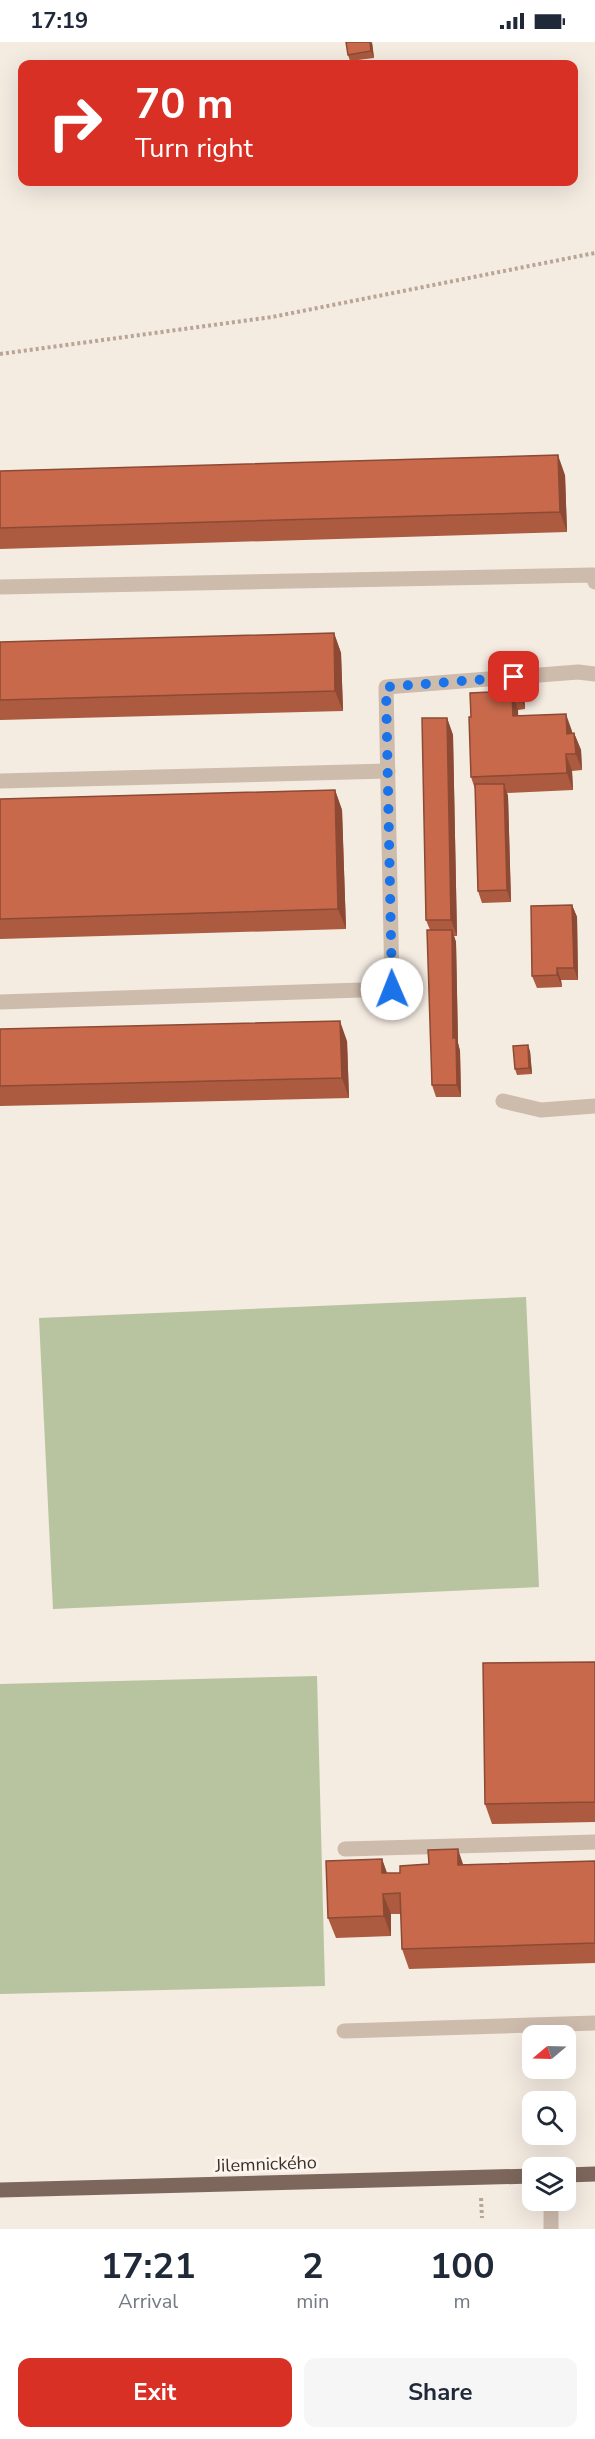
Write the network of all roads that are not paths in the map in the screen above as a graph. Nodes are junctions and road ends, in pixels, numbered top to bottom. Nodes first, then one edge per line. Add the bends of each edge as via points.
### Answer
1 (595, 582) edge
2 (0, 587) edge
3 (595, 675) edge
4 (388, 771) junction
5 (0, 781) edge
6 (0, 1002) edge
7 (503, 1101) dead end
8 (595, 1106) edge
9 (595, 1842) edge
10 (345, 1849) dead end
11 (595, 2023) edge
12 (344, 2031) dead end
13 (595, 2174) edge
14 (576, 2175) edge
15 (522, 2176) edge
16 (0, 2190) edge
17 (551, 2211) edge
18 (551, 2229) edge

1 - 2 street via 593,575
3 - 4 street via 578,672 386,687
4 - 5 street
4 - 6 street via 392,989
7 - 8 street via 541,1110
9 - 10 street
11 - 12 street
13 - 14 main road
15 - 16 main road, Jilemnického
17 - 18 street

